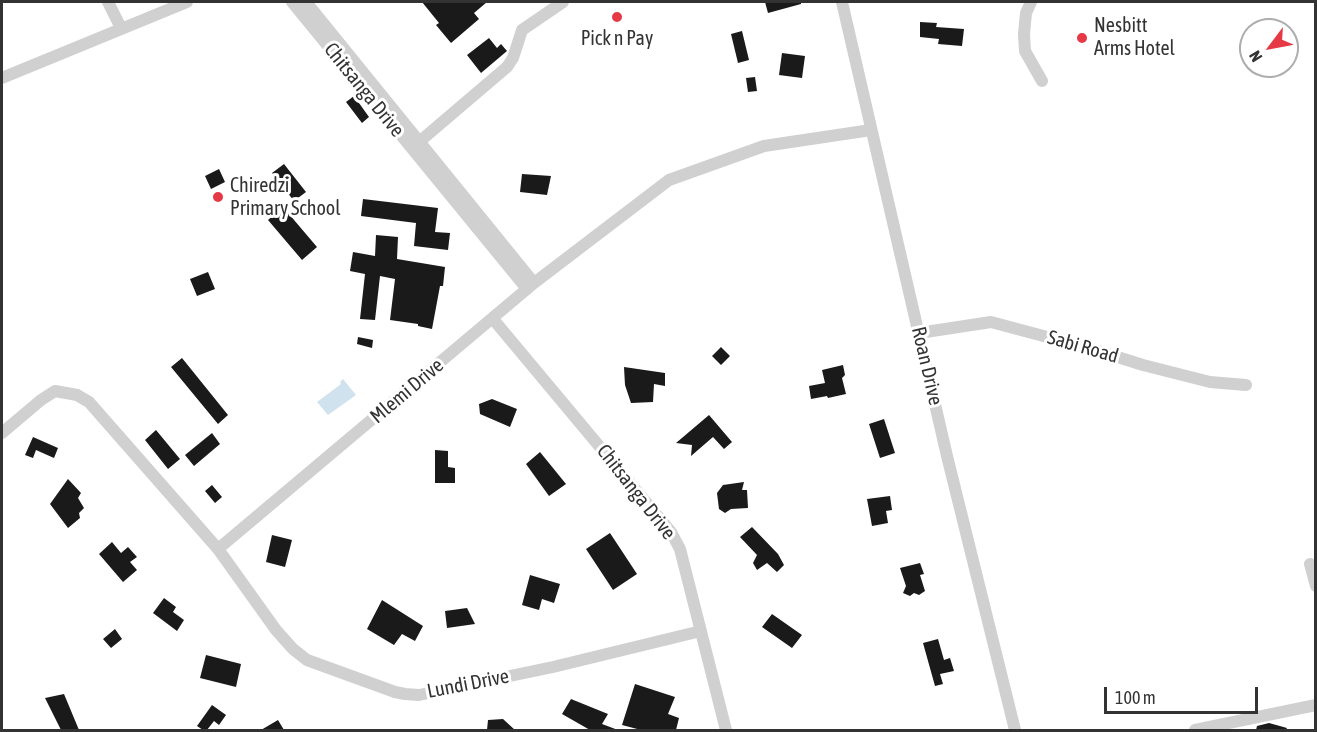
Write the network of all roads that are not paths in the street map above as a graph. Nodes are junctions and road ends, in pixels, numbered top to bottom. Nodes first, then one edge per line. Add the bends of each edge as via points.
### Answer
1 (108, 2) edge
2 (187, 2) edge
3 (292, 2) edge
4 (306, 2) edge
5 (563, 2) edge
6 (842, 2) edge
7 (1031, 2) edge
8 (122, 28) junction
9 (2, 78) edge
10 (1042, 81) dead end
11 (871, 130) junction
12 (419, 142) junction
13 (530, 286) junction
14 (493, 319) junction
15 (919, 333) junction
16 (1246, 386) dead end
17 (2, 432) edge
18 (218, 549) junction
19 (1310, 564) dead end
20 (1316, 586) edge
21 (701, 631) junction
22 (1316, 705) edge
23 (726, 730) edge
24 (1015, 730) edge
25 (1195, 730) edge

1 - 8 street
2 - 8 street
3 - 13 street, Chitsanga Drive
4 - 12 street
5 - 12 street via 522,30 507,67
6 - 11 street, Roan Drive
7 - 10 street via 1026,13 1025,51
8 - 9 street
11 - 13 street, Mlemi Drive via 765,146 669,180
11 - 15 street, Roan Drive
12 - 13 street
13 - 14 street, Mlemi Drive
14 - 18 street, Mlemi Drive
14 - 21 street, Chitsanga Drive via 670,532 680,549
15 - 16 street, Sabi Road via 991,322 1209,382
15 - 24 street, Roan Drive
17 - 18 street via 54,392 77,395 89,402
18 - 21 street, Lundi Drive via 293,650 307,660 405,694 419,695 553,667
19 - 20 street
21 - 23 street, Chitsanga Drive
22 - 25 street

